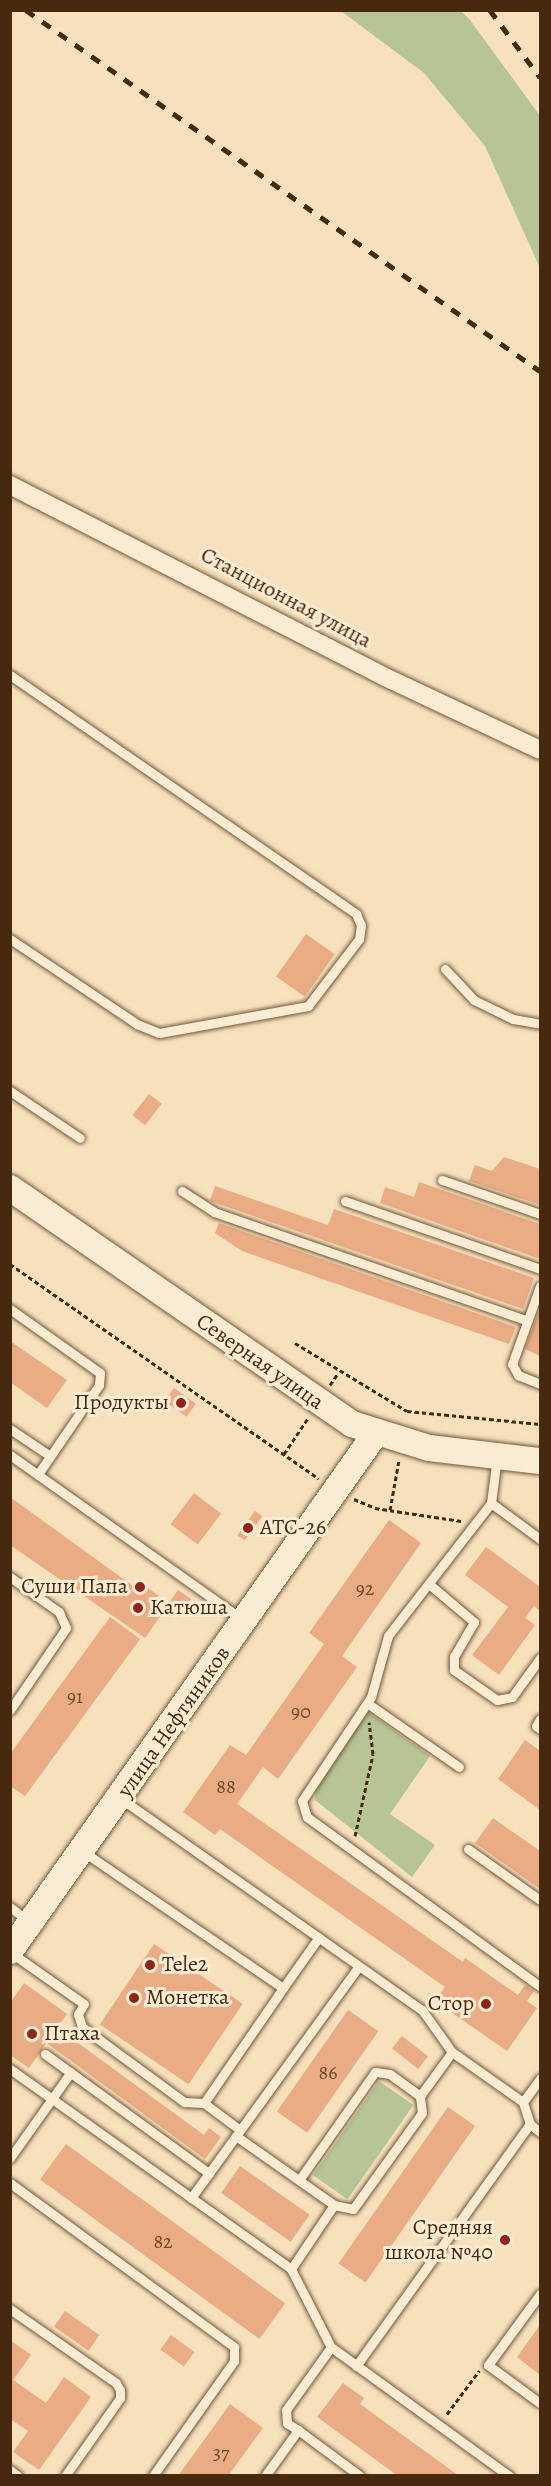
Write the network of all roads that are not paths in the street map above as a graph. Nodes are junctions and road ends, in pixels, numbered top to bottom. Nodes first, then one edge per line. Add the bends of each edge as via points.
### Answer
1 (10, 484) edge
2 (10, 675) edge
3 (540, 750) edge
4 (10, 939) edge
5 (445, 969) dead end
6 (540, 1024) edge
7 (10, 1091) edge
8 (80, 1138) dead end
9 (442, 1180) dead end
10 (10, 1188) edge
11 (182, 1191) dead end
12 (345, 1201) dead end
13 (540, 1214) edge
14 (540, 1269) edge
15 (540, 1286) edge
16 (10, 1309) edge
17 (528, 1321) junction
18 (540, 1384) edge
19 (10, 1428) edge
20 (376, 1433) junction
21 (10, 1455) edge
22 (50, 1456) junction
23 (540, 1456) edge
24 (496, 1457) junction
25 (38, 1474) junction
26 (491, 1503) junction
27 (540, 1539) edge
28 (10, 1577) edge
29 (429, 1584) junction
30 (245, 1622) junction
31 (540, 1658) edge
32 (367, 1702) junction
33 (10, 1710) edge
34 (540, 1719) edge
35 (540, 1729) edge
36 (459, 1767) dead end
37 (120, 1798) junction
38 (468, 1849) dead end
39 (82, 1851) junction
40 (540, 1900) edge
41 (10, 1907) edge
42 (31, 1922) junction
43 (319, 1937) junction
44 (10, 1951) edge
45 (359, 1966) junction
46 (540, 1986) edge
47 (283, 1988) junction
48 (452, 2052) junction
49 (45, 2054) dead end
50 (10, 2069) edge
51 (71, 2072) junction
52 (540, 2079) edge
53 (420, 2096) junction
54 (52, 2099) junction
55 (524, 2102) junction
56 (204, 2103) junction
57 (530, 2124) junction
58 (540, 2132) edge
59 (238, 2133) junction
60 (10, 2158) edge
61 (209, 2173) junction
62 (299, 2180) junction
63 (10, 2183) edge
64 (191, 2198) junction
65 (334, 2205) junction
66 (291, 2269) junction
67 (540, 2294) edge
68 (10, 2309) edge
69 (331, 2347) junction
70 (356, 2366) junction
71 (540, 2403) edge
72 (298, 2430) junction
73 (10, 2470) edge
74 (18, 2475) edge
75 (65, 2475) edge
76 (153, 2475) edge
77 (265, 2475) edge
78 (360, 2475) edge
79 (509, 2475) edge

1 - 3 street, Станционная улица via 386,677
2 - 4 lane via 356,914 361,925 359,939 308,1006 159,1033 137,1024
5 - 6 lane via 474,1000 513,1019
7 - 8 lane
9 - 13 lane
10 - 20 main road, Северная улица via 331,1412
11 - 17 lane via 214,1212
12 - 14 lane
15 - 17 lane
16 - 22 lane via 100,1373 99,1385
17 - 18 lane via 512,1364 518,1375
19 - 22 lane
20 - 24 main road, Северная улица via 429,1448
20 - 30 main road, улица Нефтяников
21 - 25 lane
22 - 25 lane
23 - 24 main road, Северная улица
24 - 26 lane
25 - 30 lane
26 - 27 lane
26 - 29 lane
28 - 33 lane via 59,1611 66,1628
29 - 31 lane via 474,1622 454,1656 454,1670 497,1700 512,1697
29 - 32 lane via 388,1636 377,1683
30 - 37 main road, улица Нефтяников
32 - 36 lane
32 - 46 lane via 302,1801 307,1817
34 - 35 lane via 536,1726
37 - 39 main road, улица Нефтяников
37 - 43 lane
38 - 40 lane
39 - 42 main road, улица Нефтяников
39 - 47 lane
41 - 42 lane
42 - 44 main road, улица Нефтяников
43 - 45 lane
43 - 47 lane
44 - 56 lane via 84,2004 78,2014 82,2027 184,2102
45 - 48 lane via 422,2010
45 - 59 lane
47 - 56 lane
48 - 53 lane
48 - 55 lane
49 - 51 lane
50 - 54 lane
51 - 54 lane
51 - 61 lane
52 - 55 lane
53 - 62 lane via 390,2074 375,2072
53 - 65 lane via 422,2113 353,2209
54 - 60 lane
54 - 64 lane
55 - 57 lane
56 - 59 lane
57 - 58 lane
57 - 70 lane
59 - 61 lane
59 - 62 lane
61 - 64 lane
62 - 65 lane
63 - 76 lane via 234,2347 234,2361
64 - 66 lane
65 - 66 lane
66 - 69 lane
67 - 71 lane via 489,2365
68 - 75 lane via 116,2383 120,2390 120,2398
69 - 70 lane
69 - 72 lane via 286,2410 287,2423
70 - 79 lane
72 - 77 lane
72 - 78 lane
73 - 74 lane

